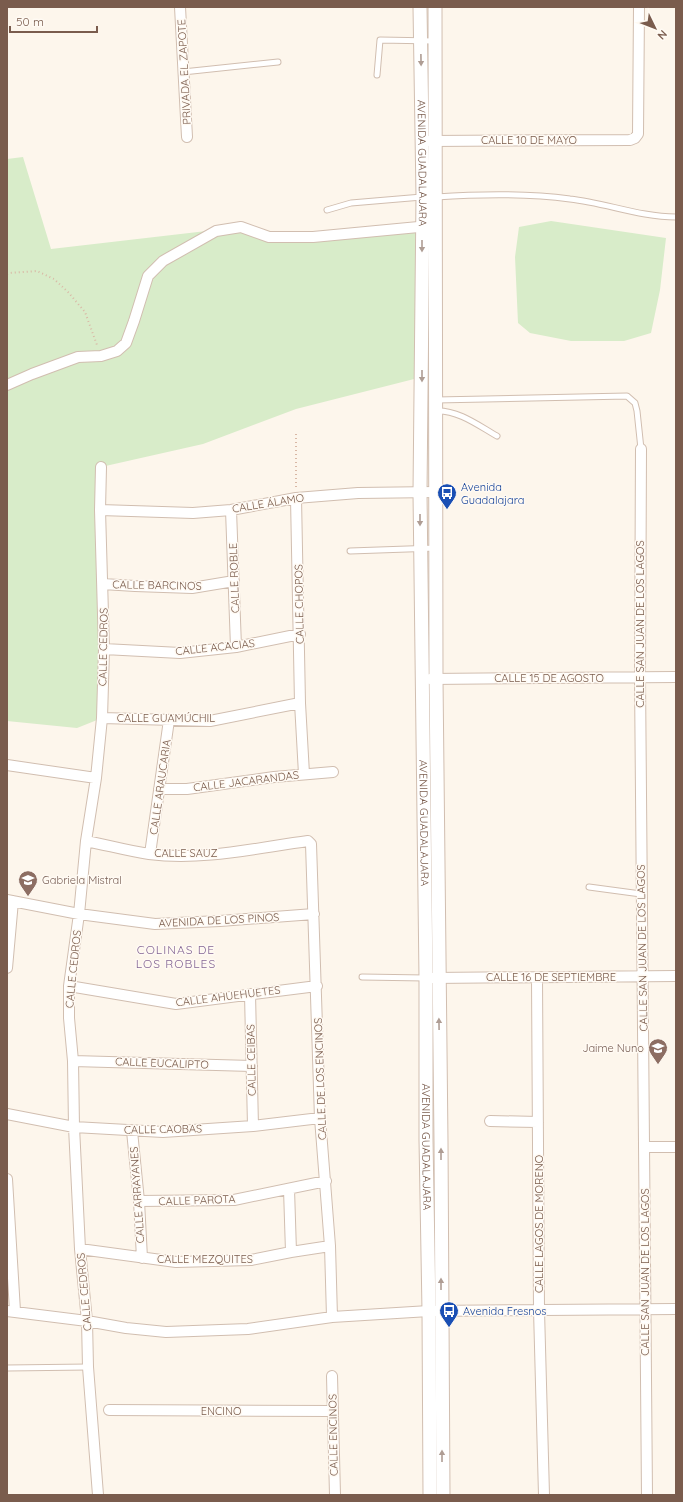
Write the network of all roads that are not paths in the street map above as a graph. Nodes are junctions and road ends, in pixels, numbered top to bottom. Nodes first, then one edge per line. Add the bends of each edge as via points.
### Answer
1 (180, 7) edge
2 (420, 7) edge
3 (435, 7) edge
4 (639, 7) edge
5 (420, 41) junction
6 (435, 41) junction
7 (278, 62) dead end
8 (183, 72) junction
9 (377, 75) dead end
10 (187, 137) dead end
11 (429, 141) junction
12 (429, 197) junction
13 (327, 210) dead end
14 (676, 217) edge
15 (435, 225) junction
16 (422, 226) junction
17 (7, 385) edge
18 (435, 406) junction
19 (497, 436) dead end
20 (641, 449) joint
21 (101, 467) dead end
22 (436, 492) junction
23 (420, 493) junction
24 (296, 498) junction
25 (100, 510) junction
26 (231, 510) junction
27 (420, 548) junction
28 (437, 548) junction
29 (350, 552) dead end
30 (234, 581) junction
31 (421, 583) junction
32 (103, 584) junction
33 (436, 584) junction
34 (300, 634) junction
35 (236, 647) junction
36 (104, 648) junction
37 (676, 677) edge
38 (640, 678) junction
39 (436, 679) junction
40 (422, 680) junction
41 (300, 703) junction
42 (102, 718) junction
43 (169, 720) junction
44 (7, 765) edge
45 (333, 772) dead end
46 (304, 774) junction
47 (423, 775) junction
48 (437, 775) junction
49 (96, 778) junction
50 (159, 788) junction
51 (86, 841) junction
52 (309, 842) joint
53 (150, 854) junction
54 (425, 870) junction
55 (439, 871) junction
56 (589, 887) dead end
57 (641, 894) junction
58 (10, 900) edge
59 (79, 914) junction
60 (314, 914) junction
61 (7, 968) edge
62 (642, 976) junction
63 (676, 976) edge
64 (362, 977) dead end
65 (432, 978) junction
66 (537, 978) junction
67 (69, 986) junction
68 (316, 986) junction
69 (250, 994) junction
70 (73, 1060) junction
71 (252, 1066) junction
72 (7, 1114) edge
73 (320, 1118) junction
74 (490, 1121) dead end
75 (538, 1122) junction
76 (253, 1126) junction
77 (74, 1127) junction
78 (132, 1131) junction
79 (644, 1147) junction
80 (676, 1147) edge
81 (7, 1179) edge
82 (326, 1181) junction
83 (289, 1189) junction
84 (139, 1201) junction
85 (9, 1237) edge
86 (330, 1246) junction
87 (80, 1249) junction
88 (291, 1252) junction
89 (142, 1258) junction
90 (644, 1309) junction
91 (676, 1309) edge
92 (539, 1310) junction
93 (11, 1311) edge
94 (435, 1311) junction
95 (332, 1317) junction
96 (86, 1321) junction
97 (88, 1367) junction
98 (7, 1368) edge
99 (332, 1376) dead end
100 (109, 1410) dead end
101 (332, 1411) junction
102 (98, 1495) edge
103 (335, 1495) edge
104 (430, 1495) edge
105 (443, 1495) edge
106 (544, 1495) edge
107 (647, 1495) edge

1 - 8 street, PRIVADA EL ZAPOTE
2 - 5 street, AVENIDA GUADALAJARA
3 - 6 street, AVENIDA GUADALAJARA
4 - 11 street, CALLE 10 DE MAYO via 638,134 635,138
5 - 6 lane
5 - 9 lane via 380,40
5 -> 11 street, AVENIDA GUADALAJARA
6 - 11 street, AVENIDA GUADALAJARA
7 - 8 lane
8 - 10 street, PRIVADA EL ZAPOTE
11 - 12 street, AVENIDA GUADALAJARA
12 - 13 lane via 351,203
12 - 14 lane via 507,195 571,199 641,214
12 - 15 street, AVENIDA GUADALAJARA
12 - 16 street, AVENIDA GUADALAJARA
15 - 16 street
15 - 18 street, AVENIDA GUADALAJARA
16 - 17 street via 313,237 269,237 241,227 216,231 163,261 148,276 126,343 117,351 101,356 78,357
16 -> 23 street, AVENIDA GUADALAJARA
18 - 19 lane via 468,419
18 - 20 lane via 627,396 635,403 638,411
18 - 22 street, AVENIDA GUADALAJARA
20 - 38 street, CALLE SAN JUAN DE LOS LAGOS
21 - 25 street, CALLE CEDROS
22 - 23 street, CALLE ÁLAMO
22 - 28 street, AVENIDA GUADALAJARA
23 - 24 street, CALLE ÁLAMO via 358,493
23 -> 27 street, AVENIDA GUADALAJARA
24 - 26 street, CALLE ÁLAMO
24 - 34 street, CALLE CHOPOS
25 - 26 street, CALLE ÁLAMO via 182,513
25 - 32 street, CALLE CEDROS
26 - 30 street, CALLE ROBLE
27 - 28 lane
27 - 29 lane
27 - 31 street, AVENIDA GUADALAJARA
28 - 33 street, AVENIDA GUADALAJARA
30 - 32 street, CALLE BARCINOS via 192,588
30 - 35 street, CALLE ROBLE
31 - 33 street
31 - 40 street, AVENIDA GUADALAJARA
32 - 36 street, CALLE CEDROS
33 - 39 street, AVENIDA GUADALAJARA
34 - 35 street, CALLE ACACIAS
34 - 41 street, CALLE CHOPOS
35 - 36 street, CALLE ACACIAS via 180,653
36 - 42 street, CALLE CEDROS
37 - 38 street, CALLE 15 DE AGOSTO
38 - 39 street, CALLE 15 DE AGOSTO
38 - 57 street, CALLE SAN JUAN DE LOS LAGOS
39 - 40 street, CALLE 15 DE AGOSTO
39 - 48 street, AVENIDA GUADALAJARA
40 - 47 street, AVENIDA GUADALAJARA
41 - 43 street, CALLE GUAMÚCHIL via 210,721
41 - 46 street, CALLE CHOPOS
42 - 43 street, CALLE GUAMÚCHIL
42 - 49 street, CALLE CEDROS
43 - 50 street, CALLE ARAUCARIA
44 - 49 street
45 - 46 street, CALLE JACARANDAS
46 - 50 street, CALLE JACARANDAS via 187,789
47 - 48 street
47 - 54 street, AVENIDA GUADALAJARA
48 - 55 street, AVENIDA GUADALAJARA
49 - 51 street, CALLE CEDROS
50 - 53 street, CALLE ARAUCARIA
51 - 53 street, CALLE SAUZ
51 - 59 street, CALLE CEDROS
52 - 53 street, CALLE SAUZ via 212,855
52 - 60 street, CALLE DE LOS ENCINOS
54 - 55 street
54 - 65 street, AVENIDA GUADALAJARA
55 - 65 street, AVENIDA GUADALAJARA
56 - 57 lane
57 - 62 street, CALLE SAN JUAN DE LOS LAGOS
58 - 59 street, AVENIDA DE LOS PINOS
58 - 61 street
59 - 60 street, AVENIDA DE LOS PINOS via 145,924
59 - 67 street, CALLE CEDROS
60 - 68 street, CALLE DE LOS ENCINOS
62 - 63 street, CALLE 16 DE SEPTIEMBRE
62 - 66 street, CALLE 16 DE SEPTIEMBRE
62 - 79 street, CALLE SAN JUAN DE LOS LAGOS
64 - 65 lane
65 - 66 street, CALLE 16 DE SEPTIEMBRE
65 - 94 street, AVENIDA GUADALAJARA via 426,1140
66 - 75 street, CALLE LAGOS DE MORENO
67 - 69 street, CALLE AHUEHUETES via 176,1004
67 - 70 street, CALLE CEDROS
68 - 69 street, CALLE AHUEHUETES
68 - 73 street, CALLE DE LOS ENCINOS
69 - 71 street, CALLE CEIBAS
70 - 71 street, CALLE EUCALIPTO
70 - 77 street, CALLE CEDROS
71 - 76 street, CALLE CEIBAS
72 - 77 street, CALLE CAOBAS
73 - 76 street, CALLE CAOBAS
73 - 82 street, CALLE DE LOS ENCINOS
74 - 75 street
75 - 92 street, CALLE LAGOS DE MORENO
76 - 78 street, CALLE CAOBAS via 163,1132
77 - 78 street, CALLE CAOBAS
77 - 87 street, CALLE CEDROS
78 - 84 street, CALLE ARRAYANES
79 - 80 street
79 - 90 street, CALLE SAN JUAN DE LOS LAGOS
81 - 85 street
82 - 83 street, CALLE PAROTA
82 - 86 street, CALLE DE LOS ENCINOS
83 - 84 street, CALLE PAROTA via 234,1200
83 - 88 street
84 - 89 street, CALLE ARRAYANES
85 - 93 street
86 - 88 street, CALLE MEZQUITES
86 - 95 street, CALLE DE LOS ENCINOS
87 - 89 street, CALLE MEZQUITES
87 - 96 street, CALLE CEDROS
88 - 89 street, CALLE MEZQUITES via 251,1260 176,1262
90 - 91 street
90 - 92 street
90 - 107 street, CALLE SAN JUAN DE LOS LAGOS
92 - 94 street
92 - 106 street, CALLE LAGOS DE MORENO
93 - 96 street
94 - 95 street
94 - 104 street, AVENIDA GUADALAJARA
105 -> 94 street, AVENIDA GUADALAJARA
95 - 96 street via 248,1329 166,1332
96 - 97 street, CALLE CEDROS
97 - 98 lane
97 - 102 street, CALLE CEDROS
99 - 101 street, CALLE ENCINOS
100 - 101 street, ENCINO
101 - 103 street, CALLE ENCINOS

